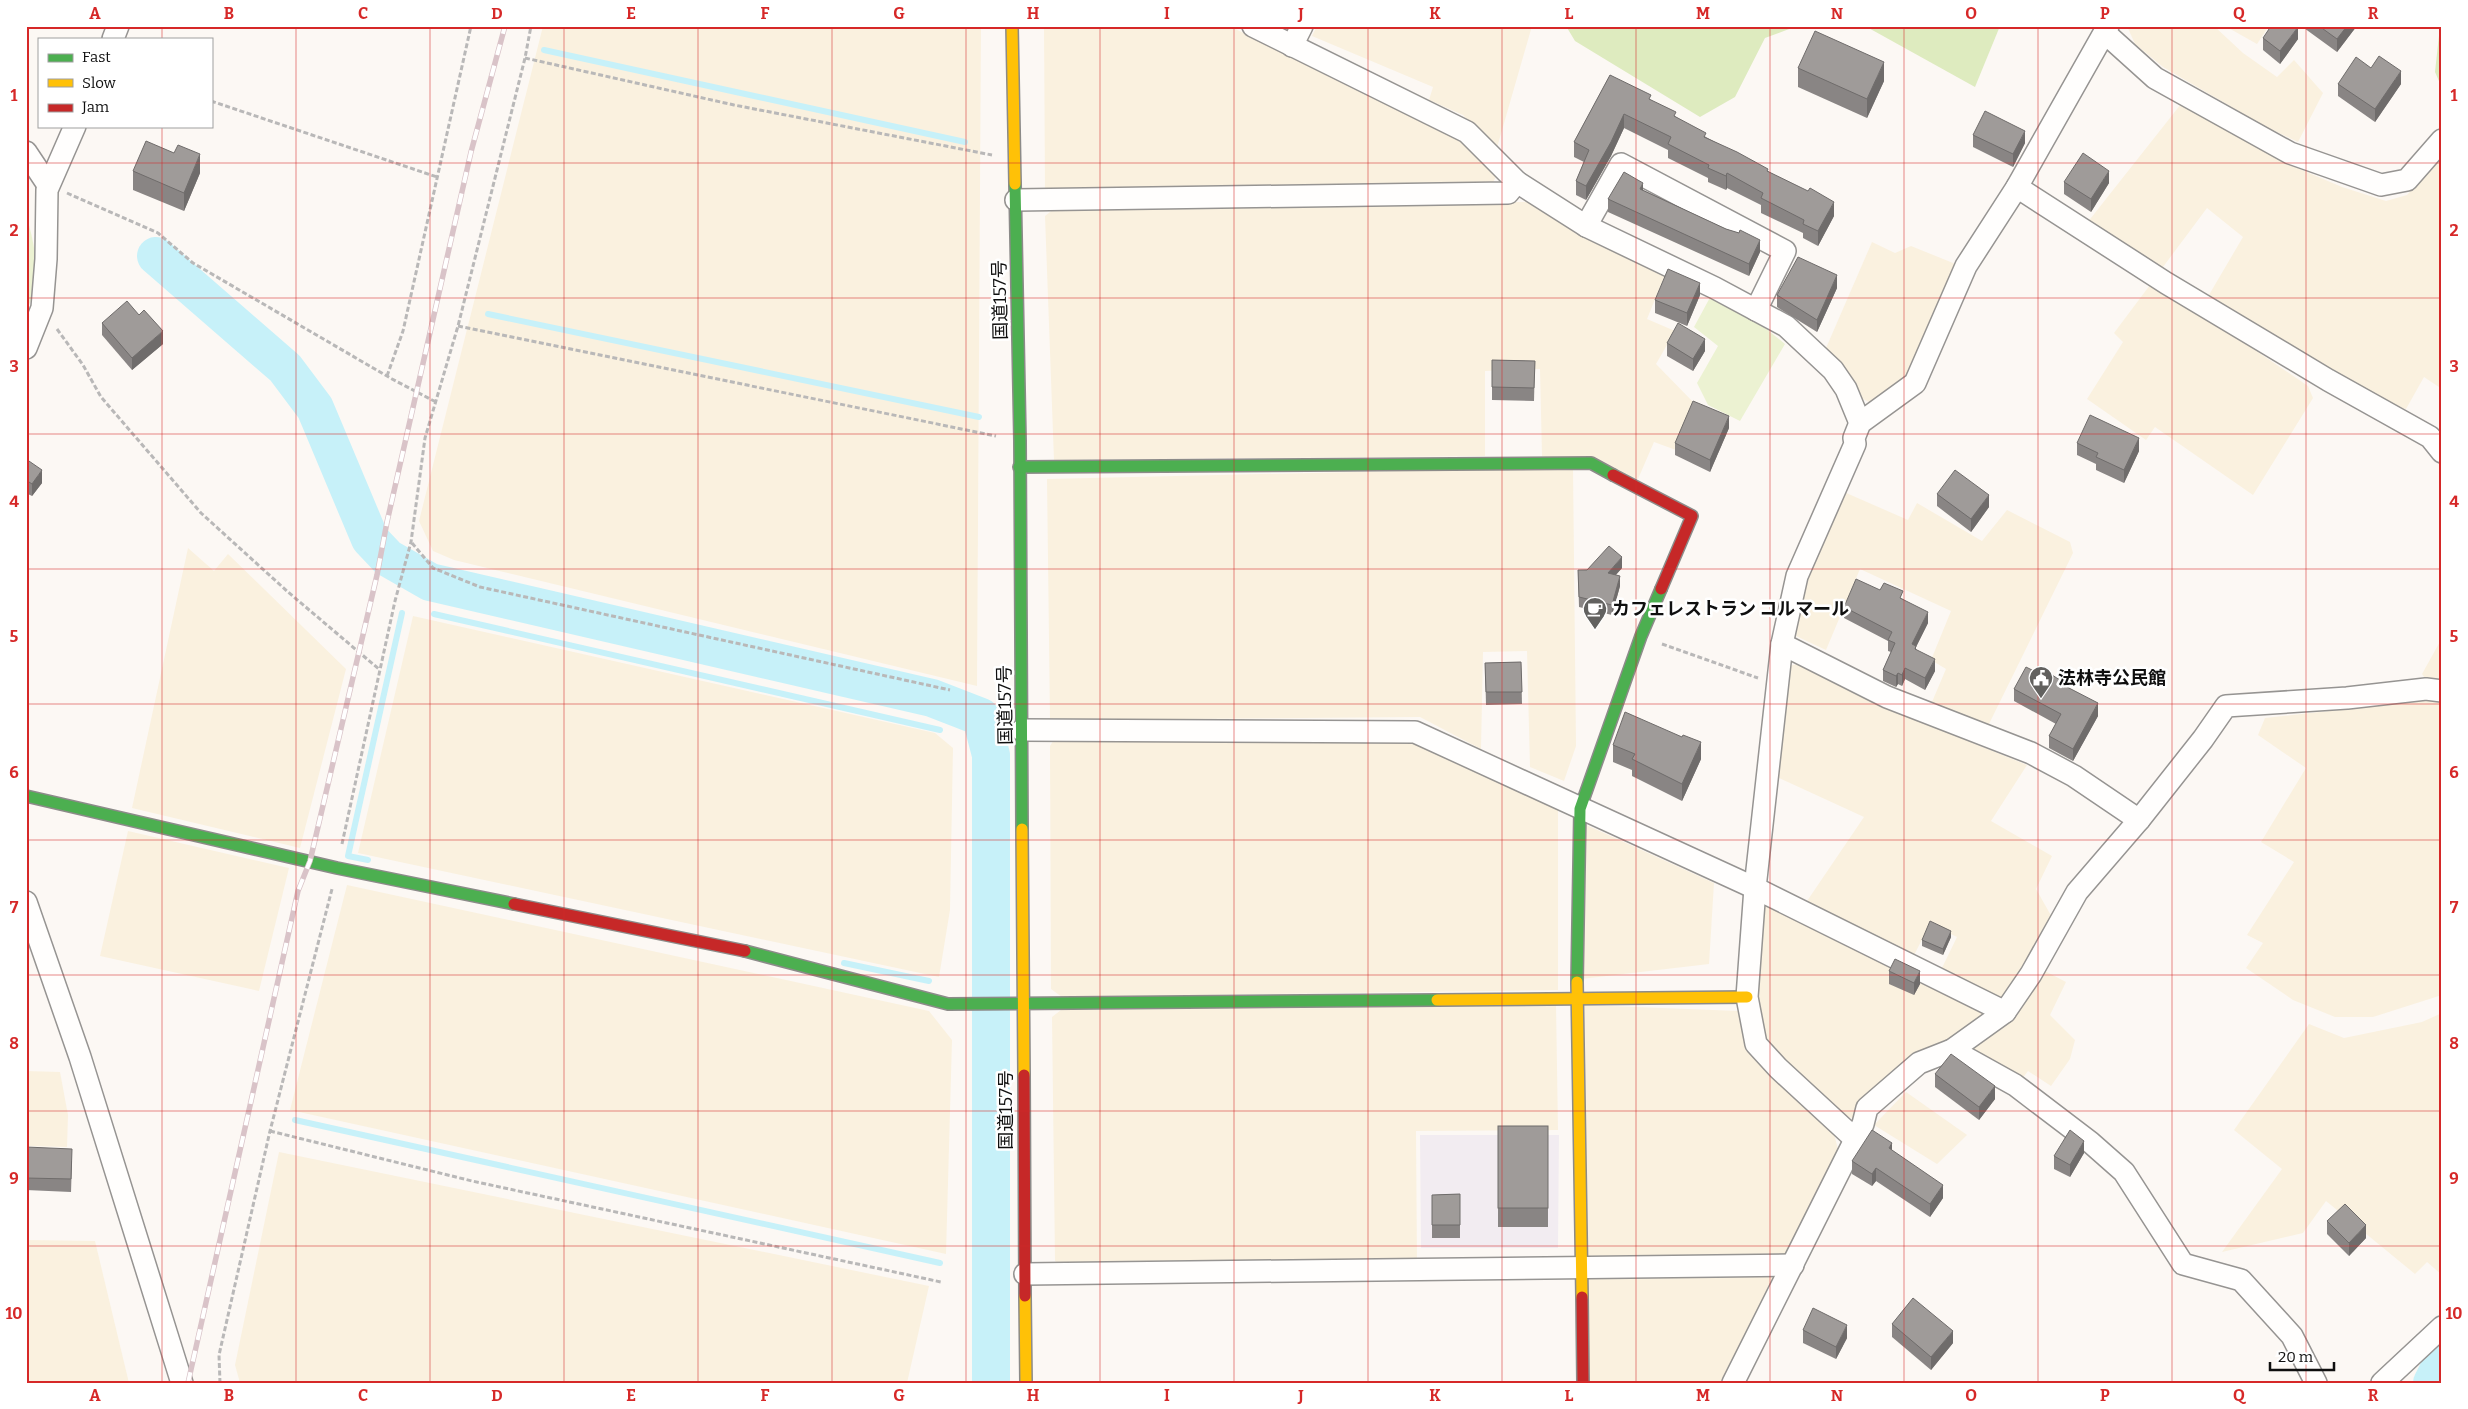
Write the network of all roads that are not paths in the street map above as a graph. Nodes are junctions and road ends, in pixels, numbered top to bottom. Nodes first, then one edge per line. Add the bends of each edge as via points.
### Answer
1 (118, 26) edge
2 (1012, 26) edge
3 (1253, 26) edge
4 (1302, 26) edge
5 (2107, 30) edge
6 (113, 38) edge
7 (1292, 46) junction
8 (74, 128) edge
9 (2442, 140) edge
10 (26, 152) edge
11 (1517, 182) junction
12 (2017, 187) junction
13 (47, 188) junction
14 (1016, 200) junction
15 (1586, 226) junction
16 (1756, 310) junction
17 (26, 348) edge
18 (1860, 423) junction
19 (2442, 452) edge
20 (1020, 467) junction
21 (1782, 644) junction
22 (2442, 691) edge
23 (1022, 730) junction
24 (26, 796) edge
25 (1580, 809) junction
26 (2139, 820) junction
27 (1755, 888) junction
28 (26, 902) edge
29 (1746, 997) junction
30 (1577, 998) junction
31 (1023, 1002) junction
32 (2005, 1012) junction
33 (1952, 1050) junction
34 (1855, 1139) junction
35 (1793, 1265) junction
36 (1582, 1269) junction
37 (1025, 1274) junction
38 (2442, 1327) edge
39 (182, 1383) edge
40 (1026, 1383) edge
41 (1583, 1383) edge
42 (1733, 1383) edge
43 (2316, 1383) edge
44 (2382, 1383) edge

1 - 6 street
2 - 14 main road, 国道157号
3 - 7 street
4 - 7 street
5 - 9 street via 2155,78 2290,153 2381,185 2407,180
5 - 12 street
7 - 11 street via 1467,132
8 - 13 street
10 - 13 street
11 - 14 street via 1508,193
11 - 15 street
12 - 18 street via 1966,266 1916,383
12 - 19 street via 2166,283 2430,437
13 - 17 street via 42,308
14 - 20 main road, 国道157号
15 - 16 street
15 - 16 street via 1620,164 1785,251
16 - 18 street via 1786,326 1833,370 1846,389
18 - 21 street via 1855,444 1797,576
20 - 23 main road, 国道157号
20 - 25 main road via 1591,463 1692,516 1641,636
21 - 26 street via 1887,697 2031,753 2074,776
21 - 27 street
22 - 26 street via 2426,689 2226,706 2204,739
23 - 25 street via 1415,732
23 - 31 main road, 国道157号
24 - 31 main road via 337,868 733,948 948,1004
25 - 27 street
25 - 30 main road
26 - 32 street via 2077,892 2031,974
27 - 29 street
27 - 32 street
28 - 39 street via 80,1057
29 - 30 main road
29 - 34 street via 1756,1044
30 - 31 main road
30 - 36 main road
31 - 37 main road, 国道157号
32 - 33 street
33 - 34 street via 1919,1063 1867,1108
33 - 43 street via 2015,1085 2124,1172 2183,1264 2241,1280 2292,1336
34 - 35 street
35 - 36 street
35 - 42 street
36 - 37 street
36 - 41 main road
37 - 40 main road, 国道157号
38 - 44 street

